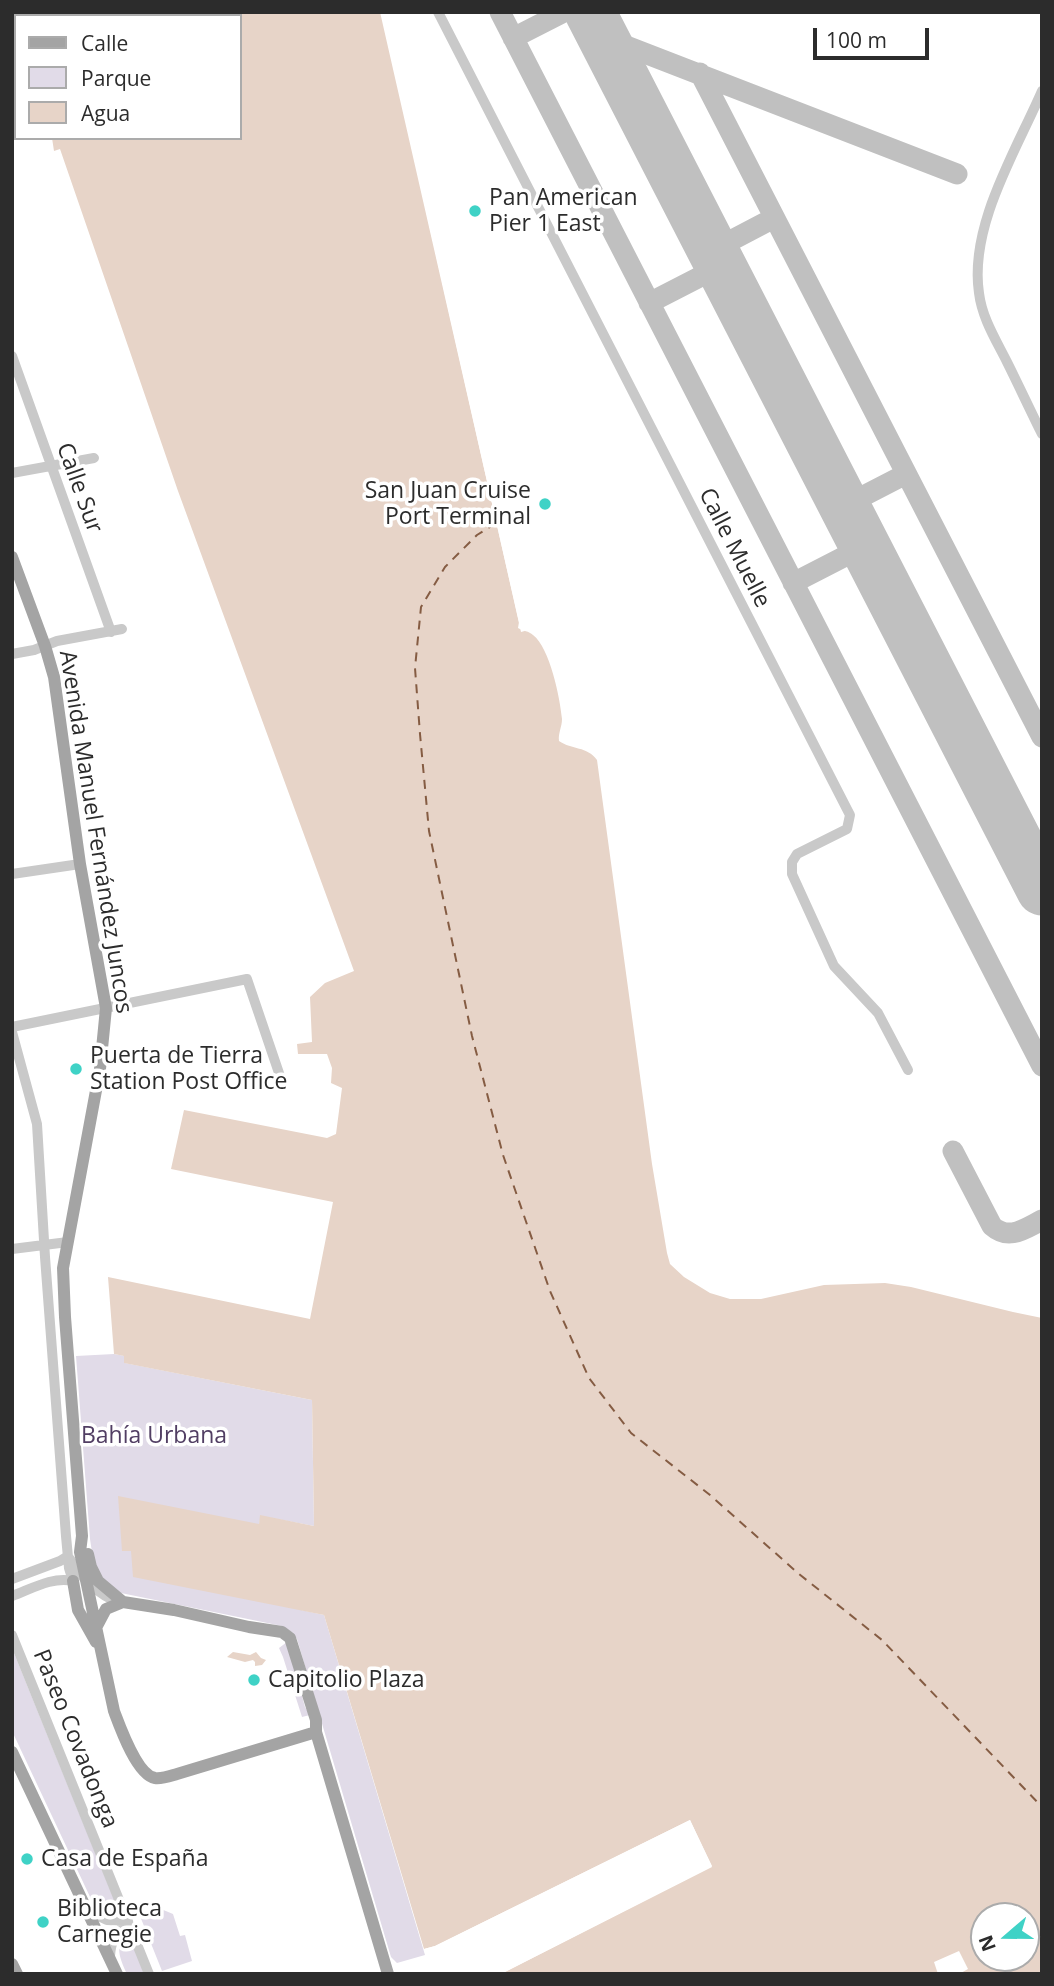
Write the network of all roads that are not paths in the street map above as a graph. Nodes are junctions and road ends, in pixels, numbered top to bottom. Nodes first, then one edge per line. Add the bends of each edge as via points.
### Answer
1 (438, 12) edge
2 (1042, 91) edge
3 (12, 356) edge
4 (1042, 434) edge
5 (94, 458) dead end
6 (51, 466) junction
7 (12, 473) edge
8 (12, 557) edge
9 (45, 646) junction
10 (12, 654) edge
11 (80, 864) junction
12 (12, 874) edge
13 (106, 1008) junction
14 (12, 1030) edge
15 (908, 1070) dead end
16 (280, 1076) dead end
17 (68, 1242) junction
18 (44, 1244) junction
19 (12, 1249) edge
20 (82, 1536) junction
21 (68, 1556) junction
22 (12, 1579) edge
23 (79, 1579) junction
24 (12, 1596) edge
25 (123, 1602) junction
26 (97, 1628) junction
27 (12, 1635) edge
28 (102, 1655) junction
29 (316, 1732) junction
30 (12, 1752) edge
31 (88, 1911) junction
32 (128, 1921) junction
33 (110, 1959) junction
34 (12, 1964) edge
35 (17, 1974) edge
36 (117, 1974) edge
37 (149, 1974) edge
38 (388, 1974) edge

1 - 15 street, Calle Muelle via 850,815 847,829 797,854 792,874 834,966 878,1013
2 - 4 street via 998,190 977,260 987,322
3 - 6 street, Calle Sur
5 - 6 street
6 - 7 street
6 - 9 street, Calle Sur via 116,631
8 - 9 main road, Avenida Manuel Fernández Juncos
9 - 10 street
9 - 11 main road, Avenida Manuel Fernández Juncos via 59,705
11 - 12 street
11 - 13 main road, Avenida Manuel Fernández Juncos
13 - 14 street
13 - 16 street via 247,979
13 - 17 main road, Avenida Manuel Fernández Juncos via 100,1069
14 - 18 street via 37,1124
17 - 18 street
17 - 20 main road, Avenida Manuel Fernández Juncos via 65,1317
18 - 19 street
18 - 21 street
20 - 23 main road, Avenida Manuel Fernández Juncos
20 - 25 main road via 94,1574
21 - 22 street
21 - 23 street
23 - 24 street via 48,1582
23 - 25 street
23 - 26 main road
23 - 28 main road via 78,1610
25 - 26 main road via 106,1609
25 - 29 main road via 282,1632 295,1651
26 - 28 main road
27 - 32 street, Paseo Covadonga
28 - 29 main road via 121,1730 152,1778
29 - 38 main road
30 - 31 main road
31 - 32 street via 107,1920
31 - 33 main road
32 - 33 street via 111,1945
32 - 37 street, Paseo Covadonga
33 - 36 main road
34 - 35 main road

